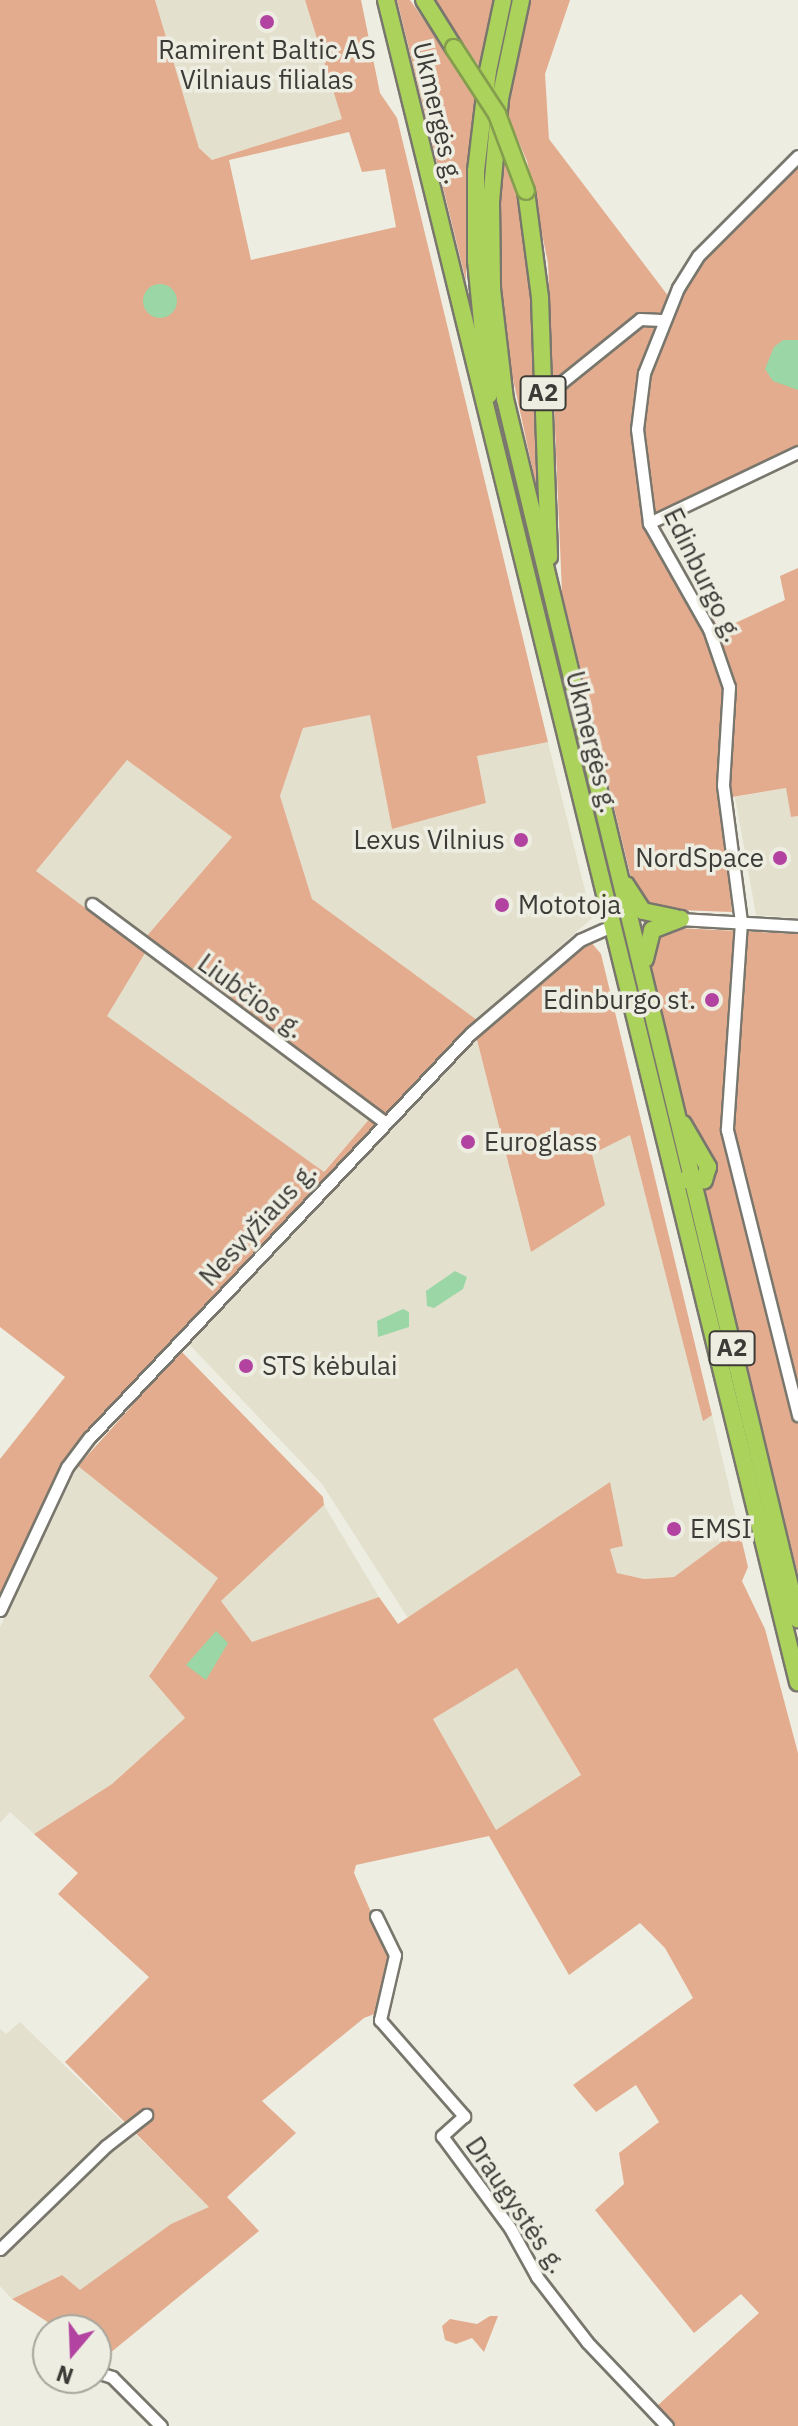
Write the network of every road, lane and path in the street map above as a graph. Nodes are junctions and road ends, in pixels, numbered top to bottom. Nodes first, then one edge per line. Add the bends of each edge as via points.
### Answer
1 (386, 0) edge
2 (424, 0) edge
3 (503, 0) edge
4 (521, 0) edge
5 (798, 156) edge
6 (661, 320) junction
7 (543, 383) junction
8 (798, 452) edge
9 (496, 464) junction
10 (649, 523) junction
11 (550, 595) junction
12 (616, 866) junction
13 (92, 904) dead end
14 (681, 919) junction
15 (741, 922) junction
16 (613, 925) junction
17 (798, 926) edge
18 (647, 993) junction
19 (385, 1122) junction
20 (663, 1137) junction
21 (692, 1182) junction
22 (798, 1415) edge
23 (0, 1610) edge
24 (798, 1619) edge
25 (798, 1682) edge
26 (376, 1916) dead end
27 (146, 2115) dead end
28 (0, 2249) edge
29 (112, 2377) edge
30 (161, 2426) edge
31 (667, 2426) edge

1 - 9 highway, Ukmergės g. / A2
2 - 7 highway, A2, bridge via 497,114 526,191 537,260
3 - 9 highway via 480,123 475,216
4 - 11 highway via 493,163 492,289 505,399
5 - 6 street, Edinburgo g. via 698,256
6 - 7 street via 640,319 562,382
6 - 10 street, Edinburgo g. via 644,373 637,429
7 - 11 highway, A2
8 - 10 street
9 - 16 highway, Ukmergės g. / A2
10 - 15 street, Edinburgo g. via 709,629 729,687 723,785
11 - 12 highway, Ukmergės g. / A2
12 - 14 highway via 643,911
12 - 18 highway, Ukmergės g. / A2
13 - 19 street, Liubčios g.
14 - 15 street
14 - 18 highway via 656,927 647,937
15 - 17 street
15 - 22 street, Edinburgo g. via 727,1130
16 - 19 street, Nesvyžiaus g. via 580,940 486,1019
16 - 20 highway, Ukmergės g. / A2
18 - 21 highway, Ukmergės g. / A2 via 675,1113 708,1167 704,1180
19 - 23 street, Nesvyžiaus g. via 90,1437 67,1467
20 - 21 highway via 684,1179
20 - 25 highway, Ukmergės g. / A2
21 - 24 highway, A2
26 - 31 street, Draugystės g. via 395,1955 380,2020 464,2116 442,2136 554,2299
27 - 28 street via 106,2146
29 - 30 street

